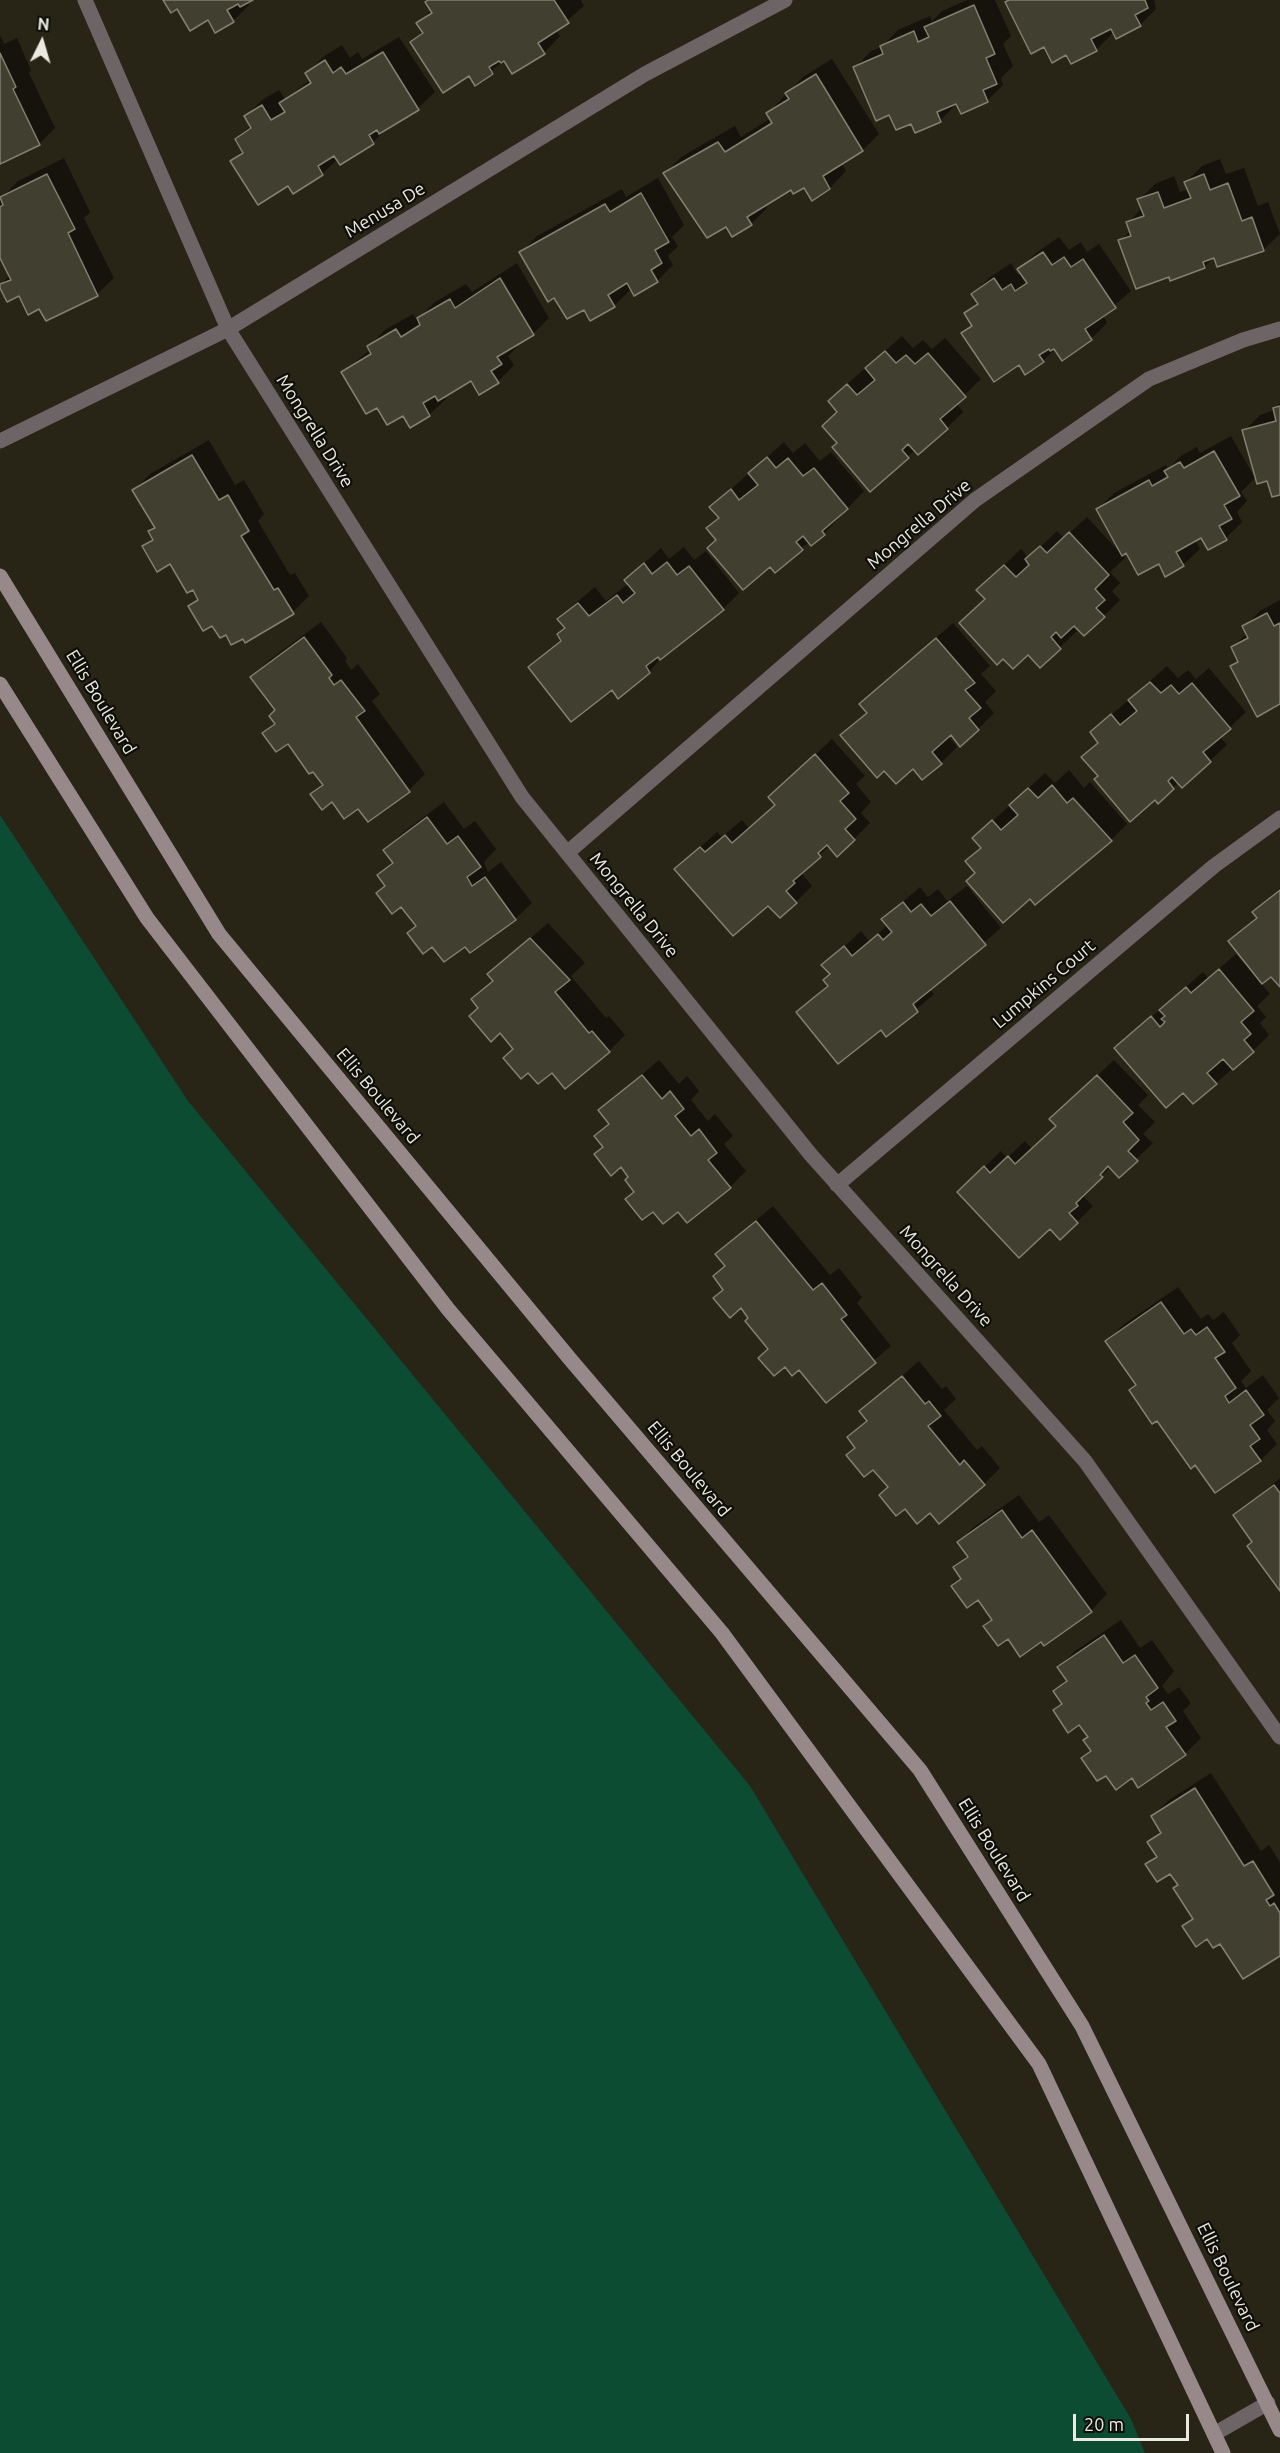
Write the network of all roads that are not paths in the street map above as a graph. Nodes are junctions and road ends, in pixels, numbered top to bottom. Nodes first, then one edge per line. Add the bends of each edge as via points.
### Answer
1 (84, 0) edge
2 (785, 0) edge
3 (228, 329) junction
4 (1280, 329) edge
5 (0, 441) edge
6 (0, 576) edge
7 (0, 684) edge
8 (1280, 818) edge
9 (567, 853) junction
10 (837, 1185) junction
11 (1280, 1737) edge
12 (1274, 2399) edge
13 (1280, 2430) edge
14 (1214, 2434) junction
15 (1223, 2453) edge

1 - 3 street, Mongrella Drive
2 - 3 street, Menusa De via 645,74
3 - 5 street, Menusa De
3 - 9 street, Mongrella Drive via 522,797
4 - 9 street, Mongrella Drive via 1149,379 975,500
6 - 12 street, Ellis Boulevard via 219,934 570,1359 920,1770 1082,2026
7 - 14 street via 147,918 448,1309 722,1634 1039,2064
8 - 10 street, Lumpkins Court via 1214,866
9 - 10 street, Mongrella Drive
10 - 11 street, Mongrella Drive via 1085,1461
12 - 13 street, Ellis Boulevard
12 - 14 street
14 - 15 street

